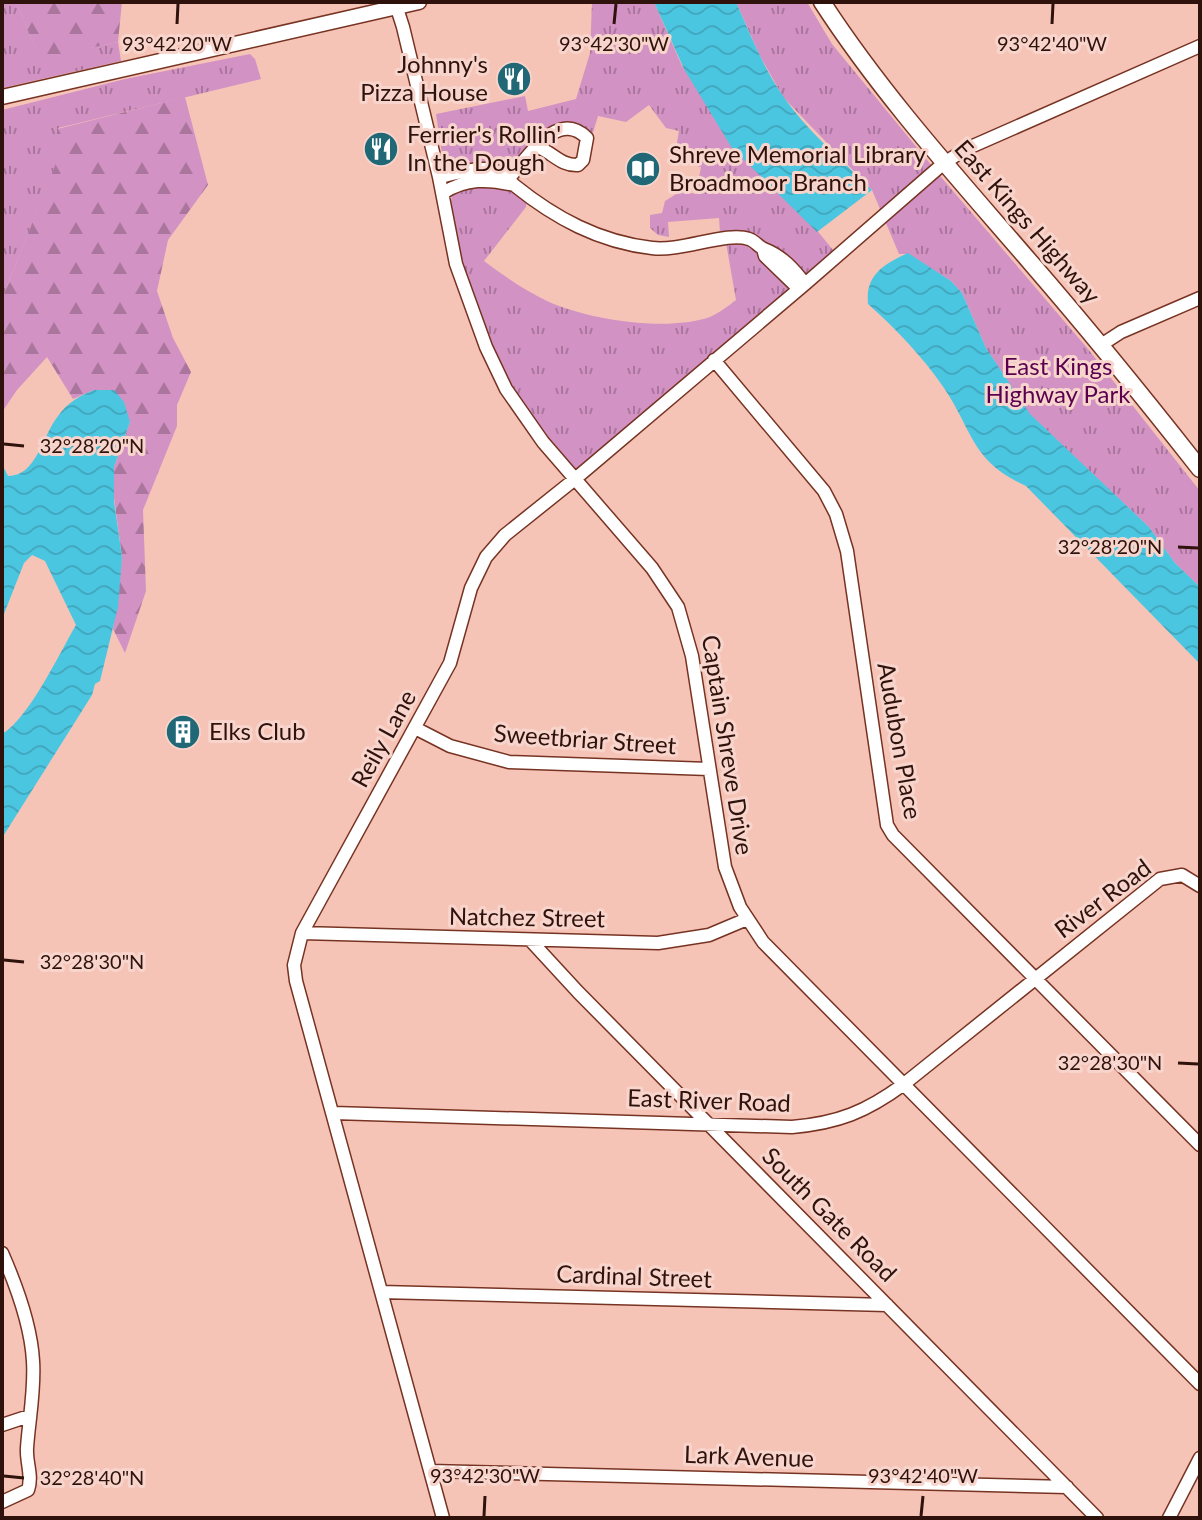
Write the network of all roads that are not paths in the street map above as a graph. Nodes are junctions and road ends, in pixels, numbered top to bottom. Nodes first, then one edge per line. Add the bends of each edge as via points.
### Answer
1 (419, 2) edge
2 (822, 2) edge
3 (396, 5) edge
4 (1200, 46) edge
5 (2, 97) edge
6 (538, 147) dead end
7 (944, 163) junction
8 (439, 177) junction
9 (512, 182) junction
10 (443, 193) junction
11 (802, 287) junction
12 (1200, 298) edge
13 (1101, 345) junction
14 (714, 360) junction
15 (1200, 469) edge
16 (575, 479) junction
17 (415, 728) junction
18 (709, 769) junction
19 (1200, 886) edge
20 (747, 919) junction
21 (302, 933) junction
22 (531, 941) junction
23 (1035, 978) junction
24 (904, 1084) junction
25 (334, 1113) junction
26 (707, 1123) junction
27 (1200, 1145) edge
28 (2, 1253) edge
29 (15, 1288) junction
30 (381, 1292) junction
31 (2, 1294) edge
32 (887, 1305) junction
33 (1200, 1384) edge
34 (29, 1416) junction
35 (2, 1425) edge
36 (1200, 1458) edge
37 (430, 1471) junction
38 (1067, 1487) junction
39 (2, 1502) edge
40 (443, 1518) edge
41 (1097, 1518) edge
42 (1169, 1518) edge

1 - 3 street
2 - 7 main road, East Kings Highway via 881,88
3 - 5 street
3 - 8 street, Captain Shreve Drive
4 - 7 street, Reily Lane
6 - 9 street
7 - 11 street, Reily Lane
7 - 13 main road, East Kings Highway
8 - 9 street via 479,169 502,172
8 - 10 street, Captain Shreve Drive
9 - 10 street via 464,182
9 - 11 street via 544,209 599,238 654,249 749,238 782,259
10 - 16 street, Captain Shreve Drive via 456,264 484,343 506,389
11 - 14 street, Reily Lane
12 - 13 street
13 - 15 main road, East Kings Highway
14 - 16 street, Reily Lane
14 - 23 street, Audubon Place via 810,473 836,514 847,551 889,830
16 - 17 street, Reily Lane via 515,524 486,557 471,588 450,663
16 - 18 street, Captain Shreve Drive via 652,568 678,607 692,656
17 - 18 street, Sweetbriar Street via 450,746 509,762
17 - 21 street, Reily Lane
18 - 20 street, Captain Shreve Drive via 725,867
19 - 23 street, River Road via 1182,875 1160,879
20 - 22 street, Natchez Street via 680,941
20 - 24 street, Captain Shreve Drive via 763,942
21 - 22 street, Natchez Street
21 - 25 street, Reily Lane via 295,956 296,981
22 - 26 street, South Gate Road
23 - 24 street, East River Road
23 - 27 street, Audubon Place
24 - 26 street, East River Road via 869,1108 819,1125
24 - 33 street, Captain Shreve Drive
25 - 26 street, East River Road
25 - 30 street, Reily Lane
26 - 32 street, South Gate Road
28 - 29 street
29 - 31 street
29 - 34 street via 33,1359
30 - 32 street, Cardinal Street
30 - 37 street, Reily Lane
32 - 38 street, South Gate Road
34 - 35 street
34 - 39 street via 31,1481 28,1490
36 - 42 street
37 - 38 street, Lark Avenue
37 - 40 street, Reily Lane
38 - 41 street, South Gate Road

